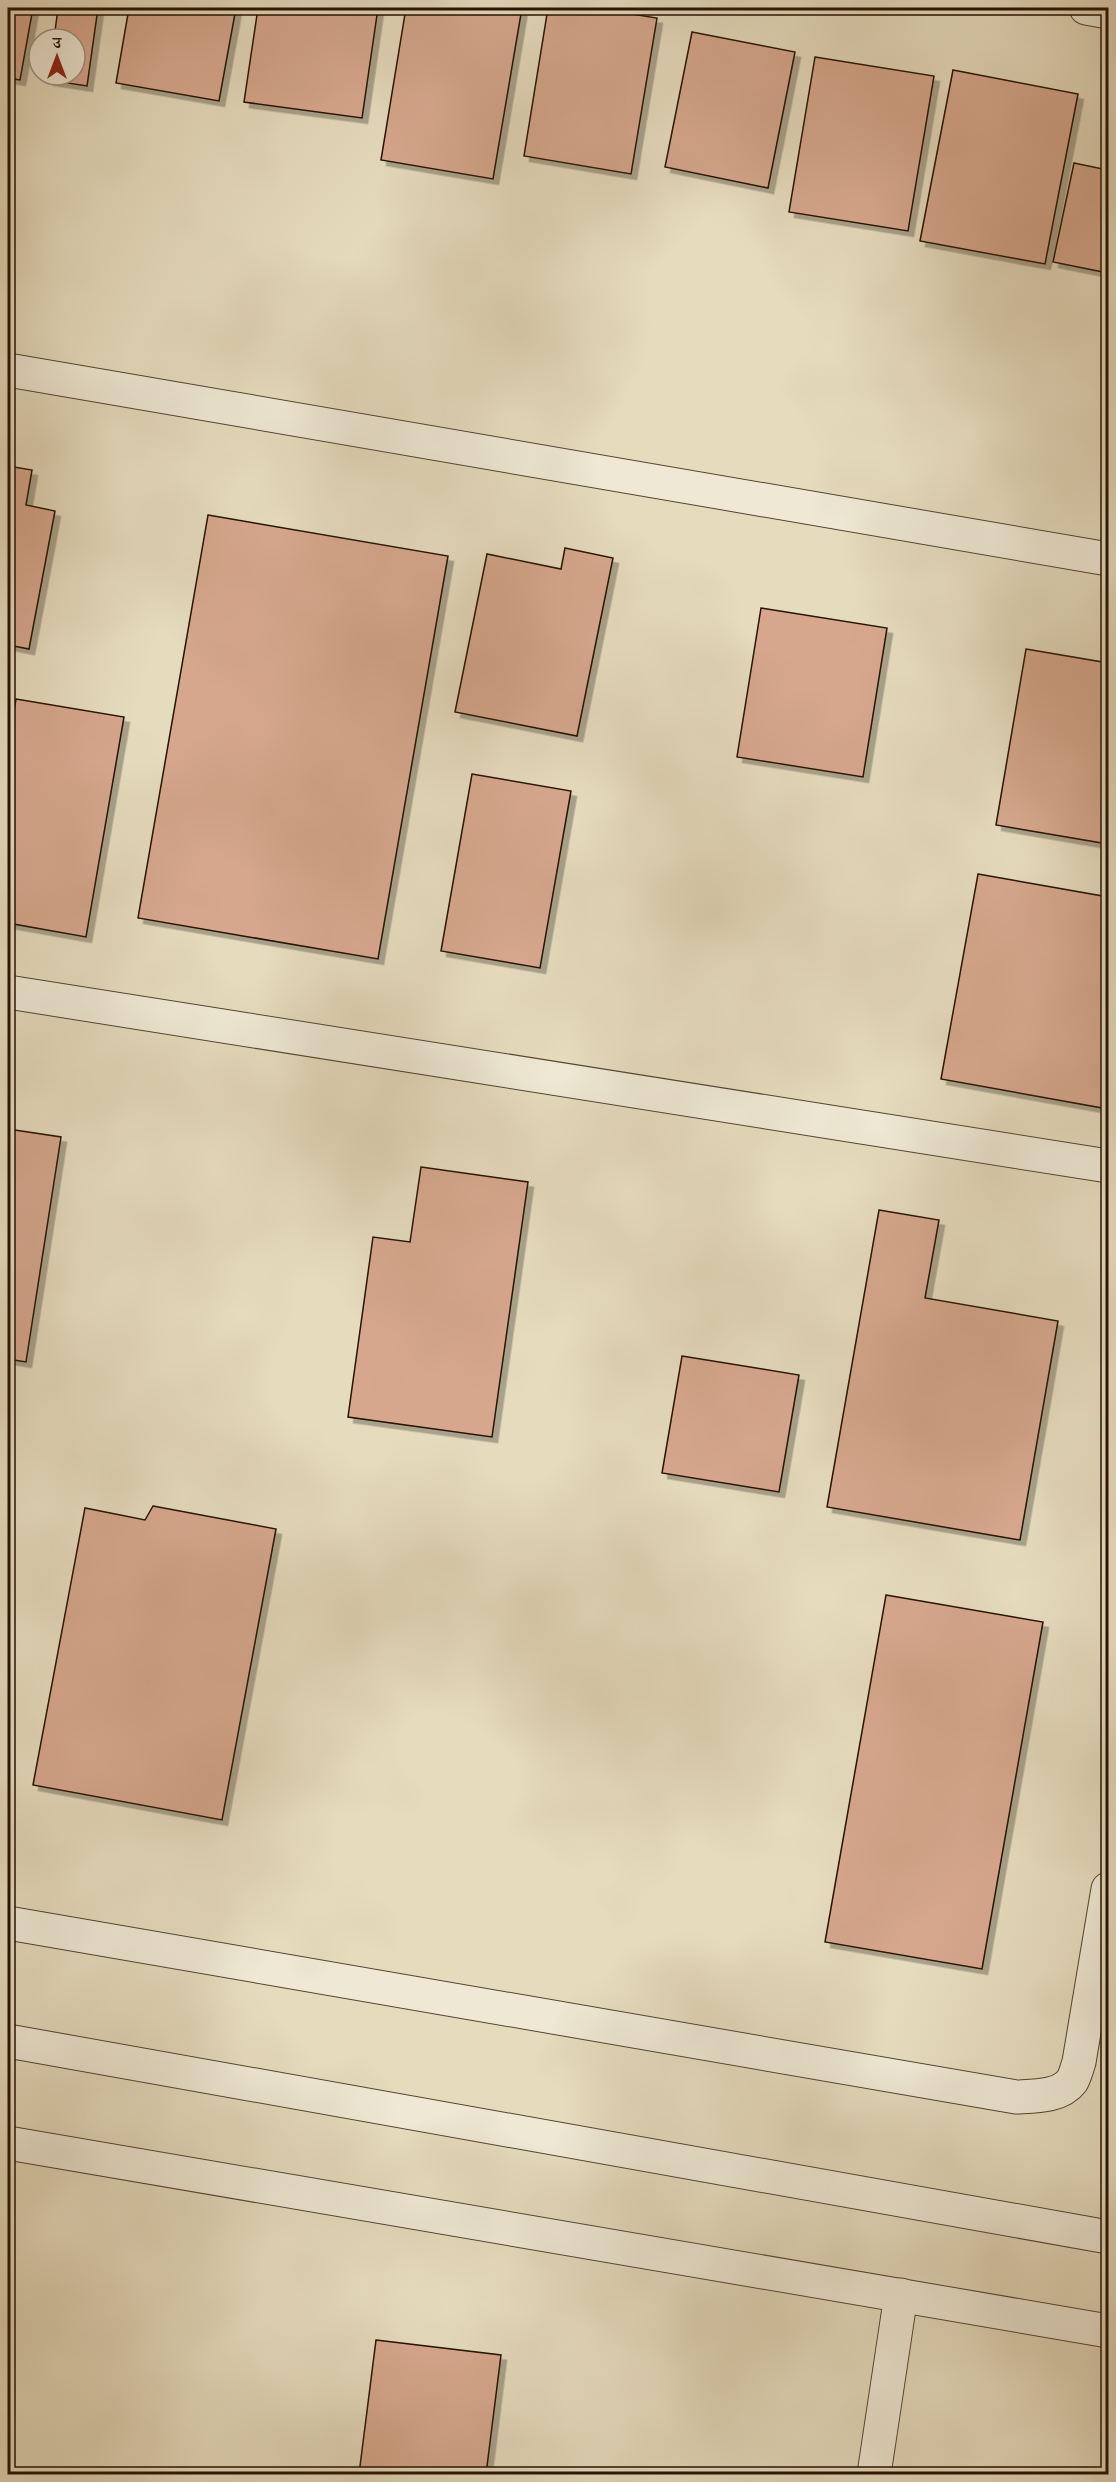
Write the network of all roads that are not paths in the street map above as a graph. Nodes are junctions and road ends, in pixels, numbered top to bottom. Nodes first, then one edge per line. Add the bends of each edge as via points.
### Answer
1 (1086, 8) edge
2 (1108, 12) edge
3 (8, 370) edge
4 (1108, 559) edge
5 (8, 992) edge
6 (1108, 1166) edge
7 (1108, 1889) edge
8 (8, 1923) edge
9 (8, 2041) edge
10 (8, 2143) edge
11 (1108, 2236) edge
12 (901, 2295) junction
13 (1108, 2331) edge
14 (873, 2475) edge

1 - 2 street
3 - 4 street
5 - 6 street
7 - 8 street via 1079,2062 1072,2081 1062,2090 1042,2096 1016,2097
9 - 11 street
10 - 12 street
12 - 13 street
12 - 14 street

